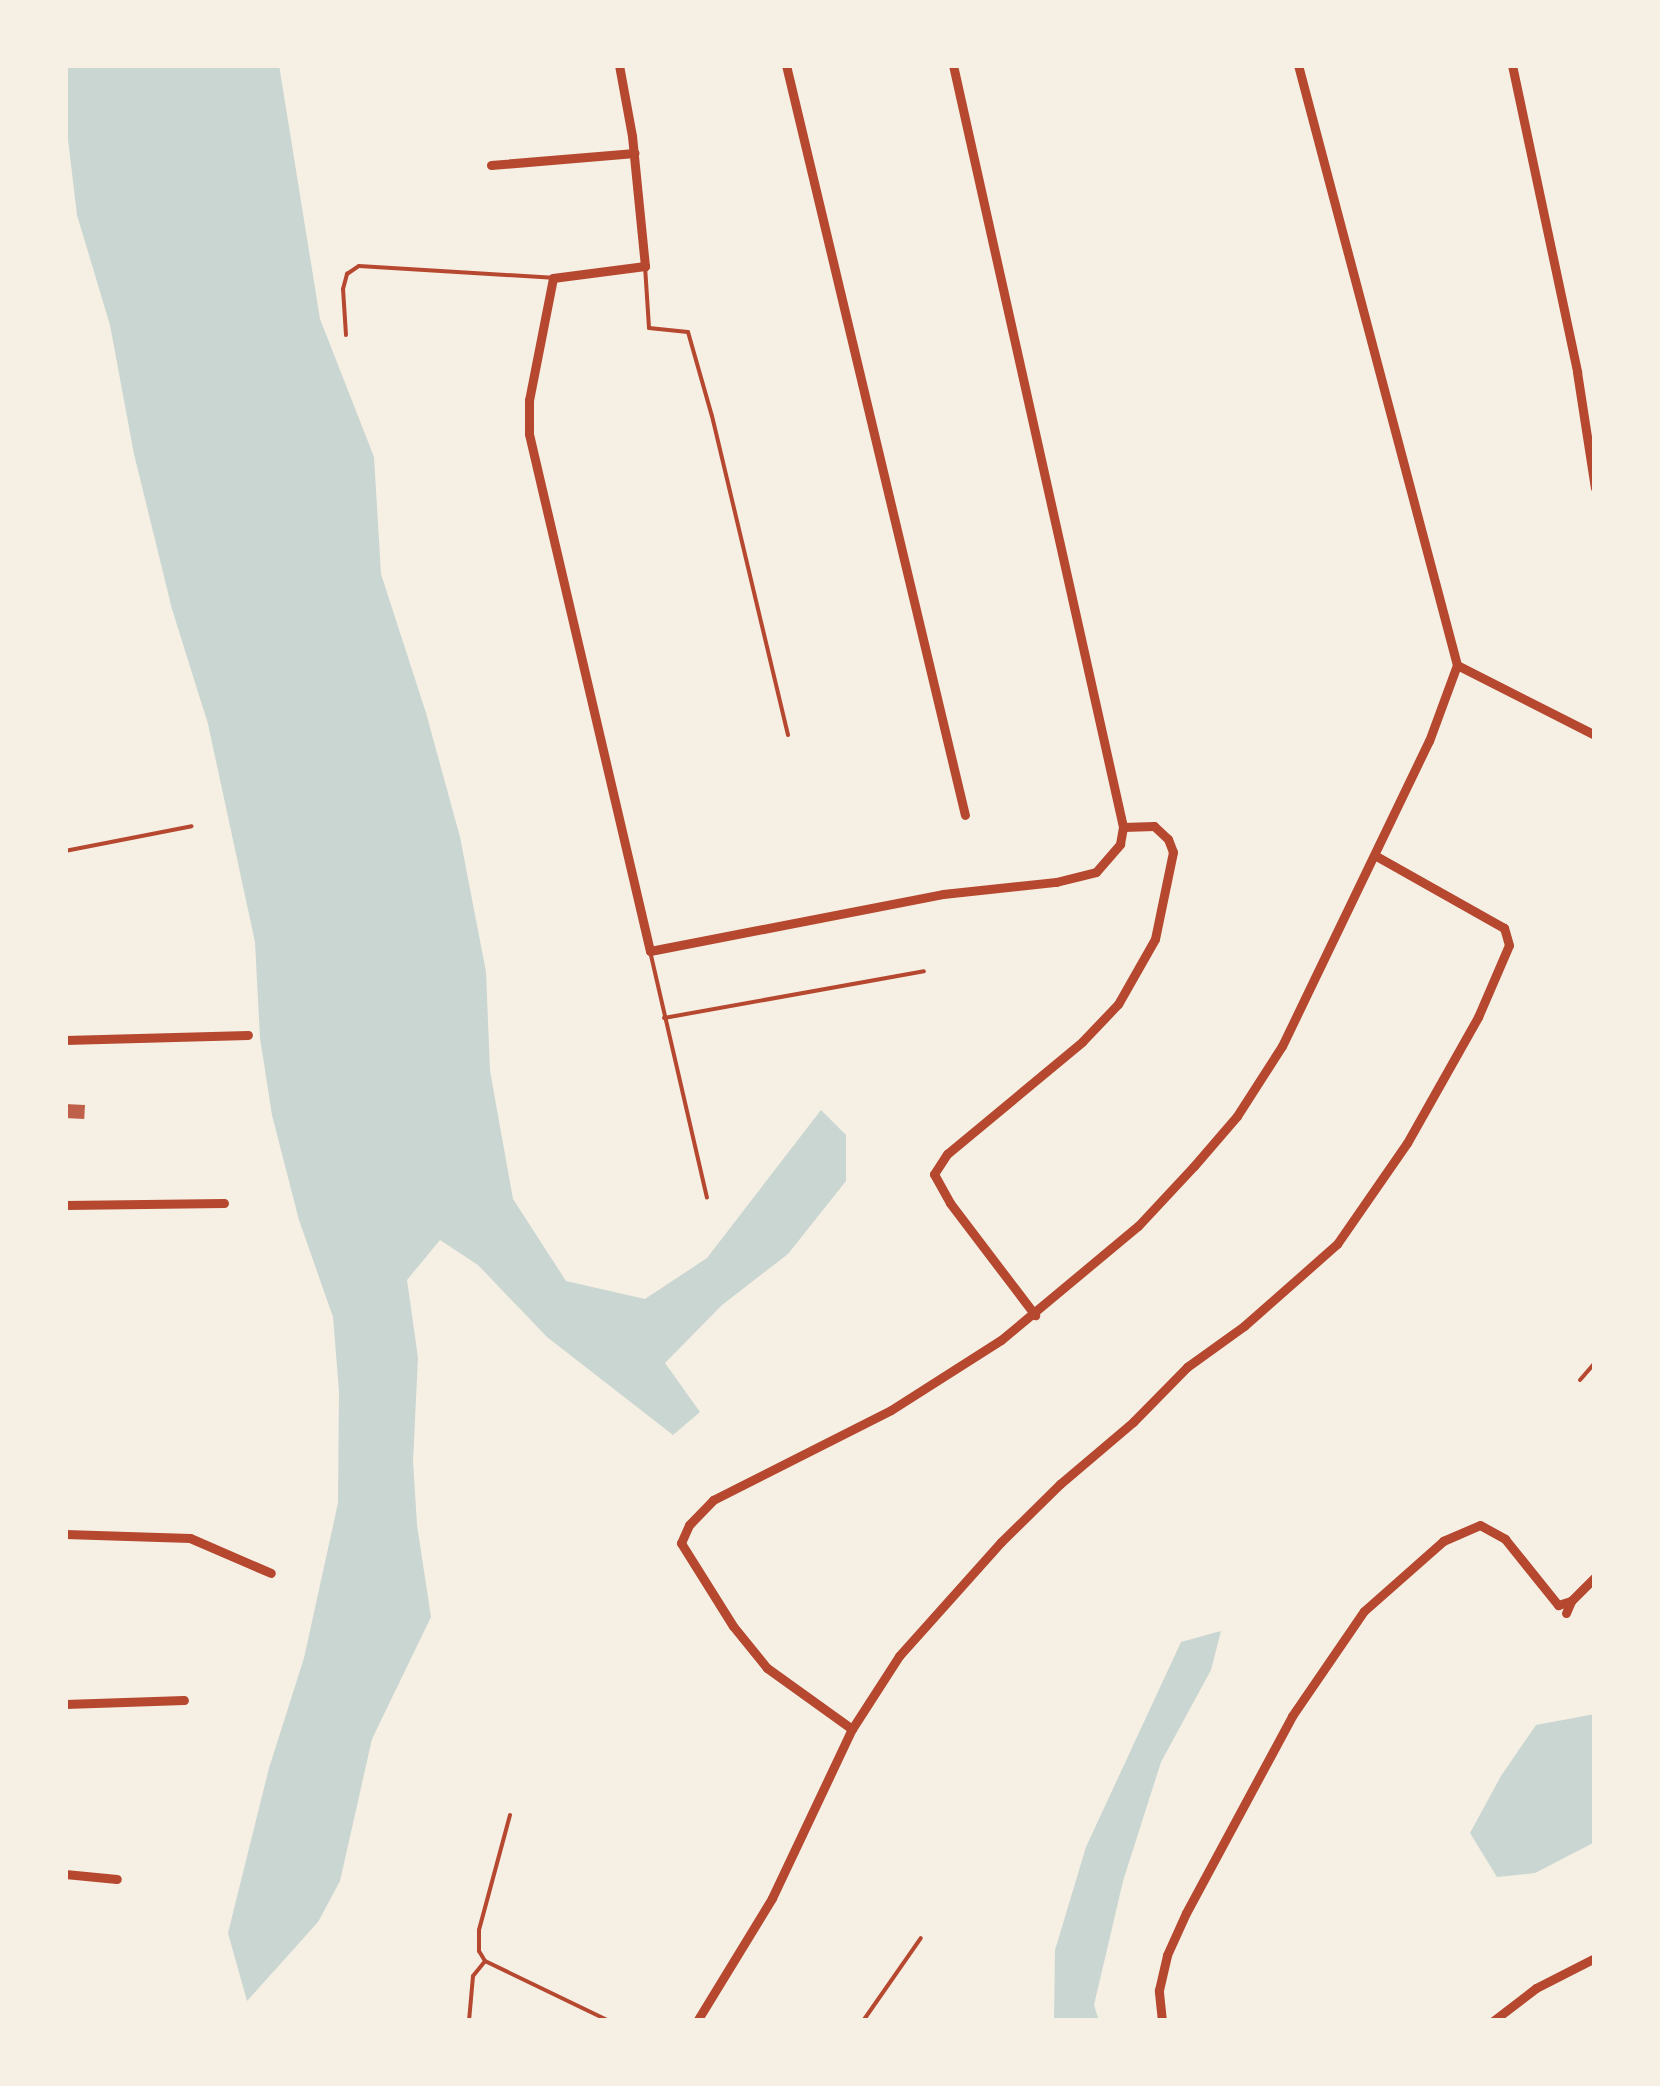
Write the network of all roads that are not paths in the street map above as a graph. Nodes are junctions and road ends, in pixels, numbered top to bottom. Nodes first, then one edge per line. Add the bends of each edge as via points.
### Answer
1 (618, 65) edge
2 (786, 65) edge
3 (954, 65) edge
4 (1298, 65) edge
5 (1512, 65) edge
6 (634, 153) junction
7 (491, 165) dead end
8 (645, 266) junction
9 (553, 278) junction
10 (346, 335) dead end
11 (1595, 488) edge
12 (1457, 665) junction
13 (1595, 735) edge
14 (788, 736) dead end
15 (965, 815) dead end
16 (192, 826) dead end
17 (1122, 827) junction
18 (65, 851) edge
19 (1376, 856) junction
20 (650, 951) junction
21 (924, 970) dead end
22 (664, 1018) junction
23 (248, 1035) dead end
24 (65, 1040) edge
25 (707, 1198) dead end
26 (224, 1204) dead end
27 (65, 1205) edge
28 (1035, 1314) junction
29 (1595, 1363) edge
30 (1580, 1380) dead end
31 (65, 1534) edge
32 (271, 1572) dead end
33 (1595, 1576) edge
34 (1571, 1601) junction
35 (1566, 1613) dead end
36 (184, 1700) dead end
37 (65, 1704) edge
38 (852, 1729) junction
39 (510, 1815) dead end
40 (65, 1874) edge
41 (117, 1880) dead end
42 (921, 1938) dead end
43 (1595, 1958) edge
44 (485, 1961) junction
45 (469, 2021) edge
46 (609, 2021) edge
47 (697, 2021) edge
48 (863, 2021) edge
49 (1162, 2021) edge
50 (1493, 2021) edge

1 - 6 street
2 - 15 street
3 - 17 street
4 - 12 street
5 - 11 street
6 - 7 street
6 - 8 street
8 - 9 street
8 - 14 lane via 650,328 688,332
9 - 10 lane via 359,266 344,289
9 - 20 street via 528,434
12 - 13 street
12 - 19 street
16 - 18 lane
17 - 20 street via 1110,860 1082,876 943,894
17 - 28 street via 1154,826 1172,852 1155,939 1118,1004 947,1154 934,1174
19 - 28 street via 1282,1046 1237,1116 1138,1226
19 - 38 street via 1504,928 1509,945 1478,1017 1407,1143 1337,1244 1186,1367 1000,1542 900,1656
20 - 22 lane
21 - 22 lane
22 - 25 lane
23 - 24 street
26 - 27 street
28 - 38 street via 892,1410 714,1500 681,1543 767,1668
29 - 30 lane
31 - 32 street via 190,1538
33 - 34 street
34 - 35 street
34 - 49 street via 1558,1604 1505,1539 1480,1525 1443,1541 1364,1611 1292,1716 1186,1913 1159,1990
36 - 37 street
38 - 47 street via 772,1898
39 - 44 lane via 479,1930
40 - 41 street
42 - 48 lane
43 - 50 street via 1536,1988
44 - 45 lane via 472,1976
44 - 46 lane

